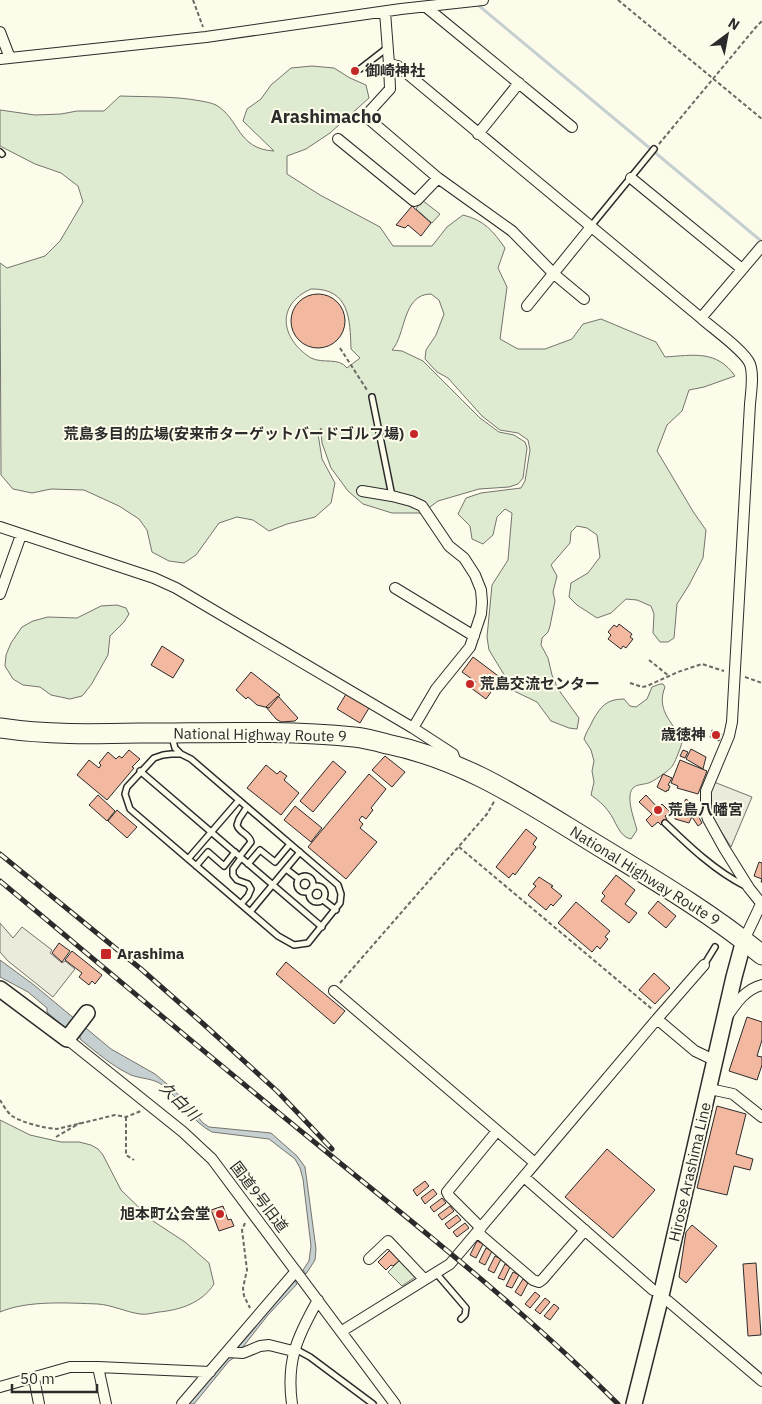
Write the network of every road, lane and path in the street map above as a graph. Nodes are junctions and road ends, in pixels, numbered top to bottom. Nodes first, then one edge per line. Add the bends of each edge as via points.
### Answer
1 (193, 0) edge
2 (483, 0) edge
3 (618, 0) edge
4 (426, 7) junction
5 (385, 12) junction
6 (762, 21) edge
7 (0, 32) edge
8 (206, 37) junction
9 (387, 48) junction
10 (5, 59) edge
11 (389, 64) junction
12 (360, 69) dead end
13 (713, 79) junction
14 (519, 84) junction
15 (762, 119) edge
16 (572, 127) dead end
17 (478, 134) junction
18 (338, 139) dead end
19 (653, 150) joint
20 (438, 178) junction
21 (631, 178) junction
22 (591, 227) junction
23 (762, 246) edge
24 (742, 269) junction
25 (554, 274) junction
26 (584, 299) dead end
27 (527, 306) dead end
28 (701, 318) junction
29 (340, 348) dead end
30 (372, 397) joint
31 (362, 491) dead end
32 (392, 496) junction
33 (0, 527) edge
34 (21, 535) junction
35 (395, 588) dead end
36 (0, 594) edge
37 (474, 636) junction
38 (650, 660) dead end
39 (735, 674) junction
40 (670, 676) junction
41 (762, 682) edge
42 (630, 683) dead end
43 (0, 728) edge
44 (413, 728) junction
45 (172, 733) junction
46 (181, 754) junction
47 (457, 765) junction
48 (140, 771) junction
49 (502, 788) junction
50 (239, 800) junction
51 (248, 808) junction
52 (665, 823) dead end
53 (212, 832) junction
54 (290, 844) junction
55 (459, 846) junction
56 (300, 852) junction
57 (239, 855) junction
58 (188, 860) junction
59 (248, 864) junction
60 (196, 866) junction
61 (286, 869) junction
62 (299, 879) junction
63 (273, 884) junction
64 (749, 888) junction
65 (311, 890) junction
66 (323, 900) junction
67 (762, 902) edge
68 (241, 904) junction
69 (336, 910) junction
70 (250, 912) junction
71 (322, 926) junction
72 (744, 940) junction
73 (715, 947) dead end
74 (762, 955) edge
75 (704, 965) joint
76 (762, 986) edge
77 (0, 989) edge
78 (334, 991) joint
79 (84, 1017) dead end
80 (659, 1017) junction
81 (724, 1022) junction
82 (69, 1036) junction
83 (716, 1061) junction
84 (710, 1089) junction
85 (0, 1100) edge
86 (147, 1104) junction
87 (126, 1117) junction
88 (762, 1117) edge
89 (82, 1122) junction
90 (497, 1131) junction
91 (56, 1137) dead end
92 (134, 1160) dead end
93 (535, 1164) junction
94 (524, 1177) junction
95 (253, 1214) junction
96 (479, 1230) junction
97 (585, 1230) junction
98 (369, 1259) dead end
99 (296, 1271) junction
100 (435, 1273) junction
101 (424, 1279) junction
102 (653, 1290) dead end
103 (318, 1300) junction
104 (668, 1301) dead end
105 (256, 1318) junction
106 (461, 1319) dead end
107 (342, 1331) junction
108 (293, 1351) junction
109 (234, 1352) junction
110 (98, 1367) junction
111 (210, 1372) junction
112 (34, 1378) junction
113 (762, 1381) edge
114 (0, 1387) edge
115 (39, 1404) edge
116 (106, 1404) edge
117 (182, 1404) edge
118 (292, 1404) edge
119 (373, 1404) edge
120 (395, 1404) edge
121 (634, 1404) edge

1 - 8 path
2 - 4 street
3 - 13 path
4 - 5 street
4 - 14 street
5 - 8 street
5 - 9 street
6 - 13 path
7 - 10 street
8 - 10 street
9 - 11 street
9 - 12 lane
11 - 17 street via 398,66
11 - 20 street via 390,89 370,111 368,118
13 - 15 path
13 - 19 path
14 - 16 street
14 - 17 street
17 - 22 street
18 - 20 street via 414,201
19 - 21 lane
20 - 25 street via 512,231
21 - 22 lane
21 - 24 street
22 - 25 street
22 - 28 street
23 - 24 street
24 - 28 street
25 - 26 street
25 - 27 street
28 - 39 street via 742,354 749,363 751,374
29 - 30 path
30 - 32 lane
31 - 32 street
32 - 37 street via 422,506 439,534 464,558 475,575 482,602
33 - 34 street
34 - 36 street
34 - 44 street via 120,566 176,588
35 - 37 street
37 - 44 street via 470,647 436,690
38 - 40 path
39 - 40 path via 702,664
39 - 41 path
39 - 64 street via 729,736 706,791 705,806 708,819
40 - 42 path via 642,687
43 - 45 highway, National Highway Route 9 via 80,734
44 - 47 street via 453,754
45 - 46 lane via 173,743
45 - 47 highway, National Highway Route 9 via 357,737 402,747
46 - 48 lane via 154,758
46 - 50 lane
47 - 49 highway, National Highway Route 9
48 - 53 lane
48 - 58 lane via 127,787 130,809
49 - 55 path via 487,814
49 - 72 highway, National Highway Route 9 via 652,878
50 - 51 lane
50 - 53 lane
51 - 54 lane
51 - 57 lane via 237,825 251,842
52 - 64 lane via 730,878
53 - 57 lane
53 - 58 lane
54 - 56 lane
54 - 59 lane via 275,862 260,850
55 - 78 path
55 - 80 path
56 - 61 lane
56 - 69 lane via 338,885 341,899
57 - 59 lane
57 - 60 lane via 224,866 208,852
57 - 68 lane via 233,875 248,884 250,889
58 - 60 lane
59 - 63 lane
60 - 68 lane
61 - 62 lane
61 - 63 lane
62 - 65 lane via 299,889
62 - 65 lane via 310,878 313,882
63 - 70 lane
63 - 71 lane
64 - 67 street
65 - 66 lane via 309,894 313,901
65 - 66 lane via 317,886 322,888
66 - 69 lane
67 - 72 street
68 - 70 lane
69 - 71 lane
70 - 71 lane via 294,945 308,942
72 - 74 highway, National Highway Route 9
72 - 81 main road, Hirose Arashima Line
73 - 75 lane
75 - 80 street
76 - 81 street via 754,987 745,994
77 - 82 main road
78 - 90 street
79 - 82 main road
80 - 83 street via 694,1051
80 - 93 street
81 - 83 main road, Hirose Arashima Line
82 - 86 street, 国道9号旧道
83 - 84 main road, Hirose Arashima Line
84 - 88 street via 733,1094
84 - 121 main road, Hirose Arashima Line
85 - 89 path via 10,1115 36,1125 57,1129
86 - 87 path via 143,1110
86 - 95 street, 国道9号旧道 via 184,1132 212,1159
87 - 89 path via 115,1115
87 - 92 path via 126,1155
89 - 91 path
90 - 93 street
90 - 96 street via 447,1192
93 - 94 street
94 - 96 street
94 - 97 street
95 - 99 street, 国道9号旧道
95 - 105 path via 242,1230 247,1270 243,1288
96 - 97 street via 539,1282
96 - 100 street via 450,1264
97 - 102 street
98 - 101 street via 388,1241
99 - 103 street, 国道9号旧道
99 - 105 street
100 - 101 street
100 - 106 lane via 466,1308
101 - 107 street
103 - 107 street, 国道9号旧道
103 - 108 street
104 - 113 street
105 - 109 street
107 - 120 street, 国道9号旧道
108 - 109 street via 264,1345
108 - 118 street via 290,1374
108 - 119 lane via 310,1357
109 - 111 street
110 - 111 street
110 - 112 street via 70,1367
110 - 116 street
111 - 117 street
112 - 114 street
112 - 115 street

